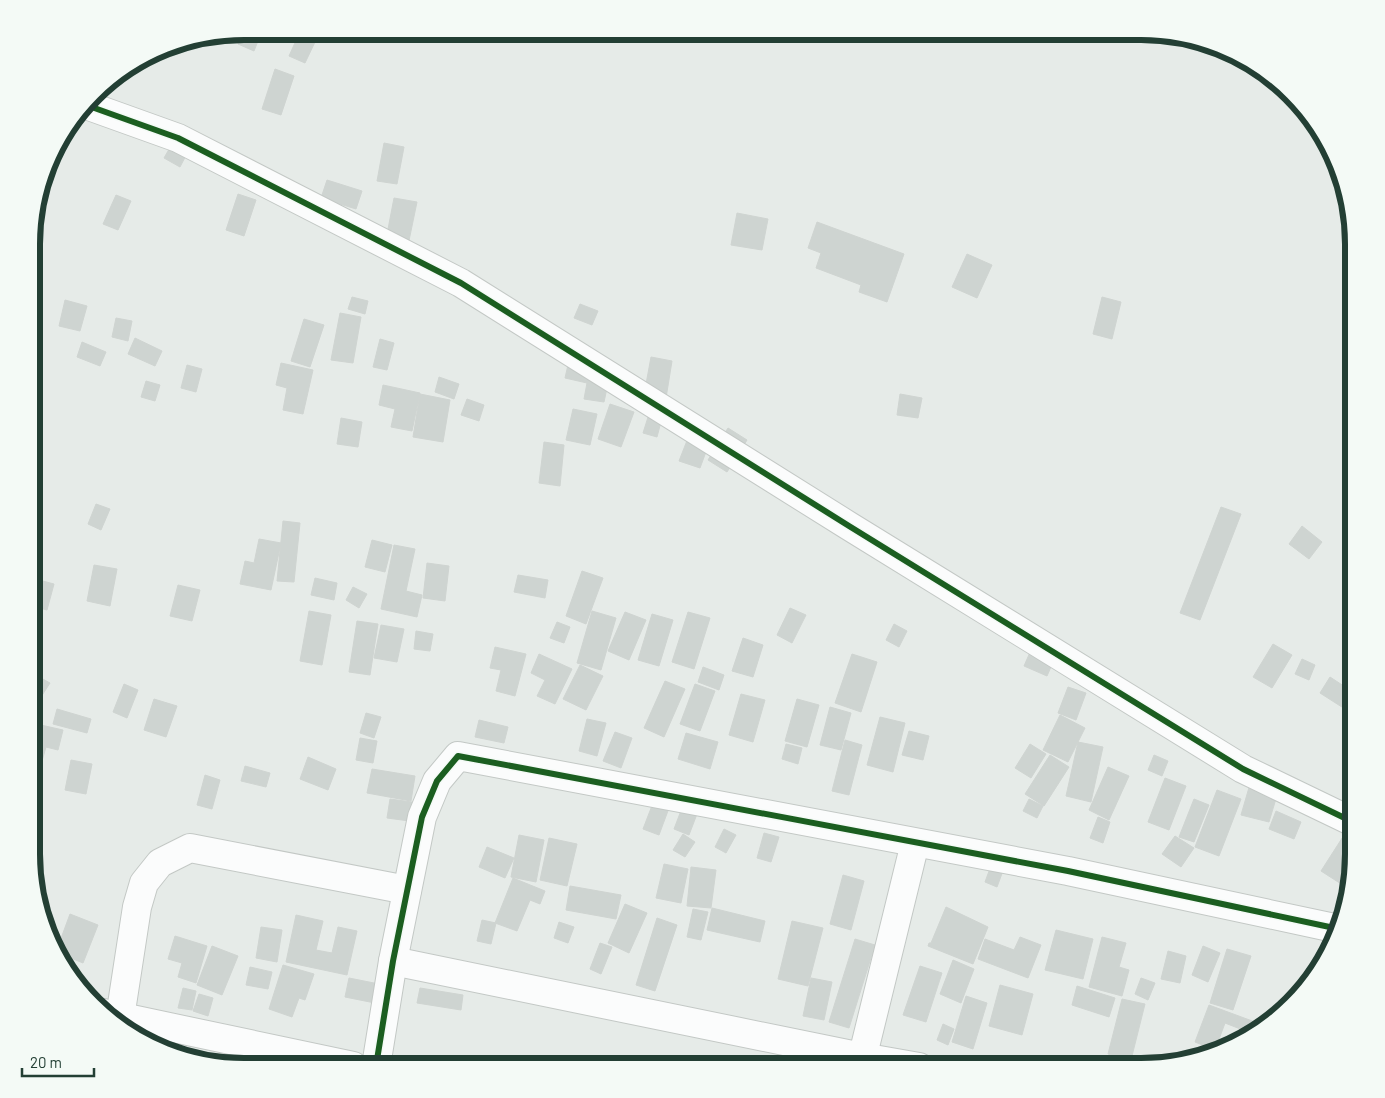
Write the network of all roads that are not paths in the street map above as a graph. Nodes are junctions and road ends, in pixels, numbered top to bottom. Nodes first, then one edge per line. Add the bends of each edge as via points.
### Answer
1 (93, 107) edge
2 (1345, 818) edge
3 (915, 843) junction
4 (407, 890) junction
5 (1332, 927) edge
6 (392, 961) junction
7 (115, 1012) edge
8 (125, 1020) edge
9 (313, 1058) edge
10 (377, 1058) edge
11 (842, 1058) edge
12 (862, 1058) edge

1 - 2 street via 178,138 461,283 1243,769
3 - 4 street via 458,756 437,781 422,817
3 - 5 street via 1068,871
3 - 12 street
4 - 6 street
4 - 7 street via 190,848 160,863 144,883
6 - 10 street
6 - 11 street
8 - 9 street

